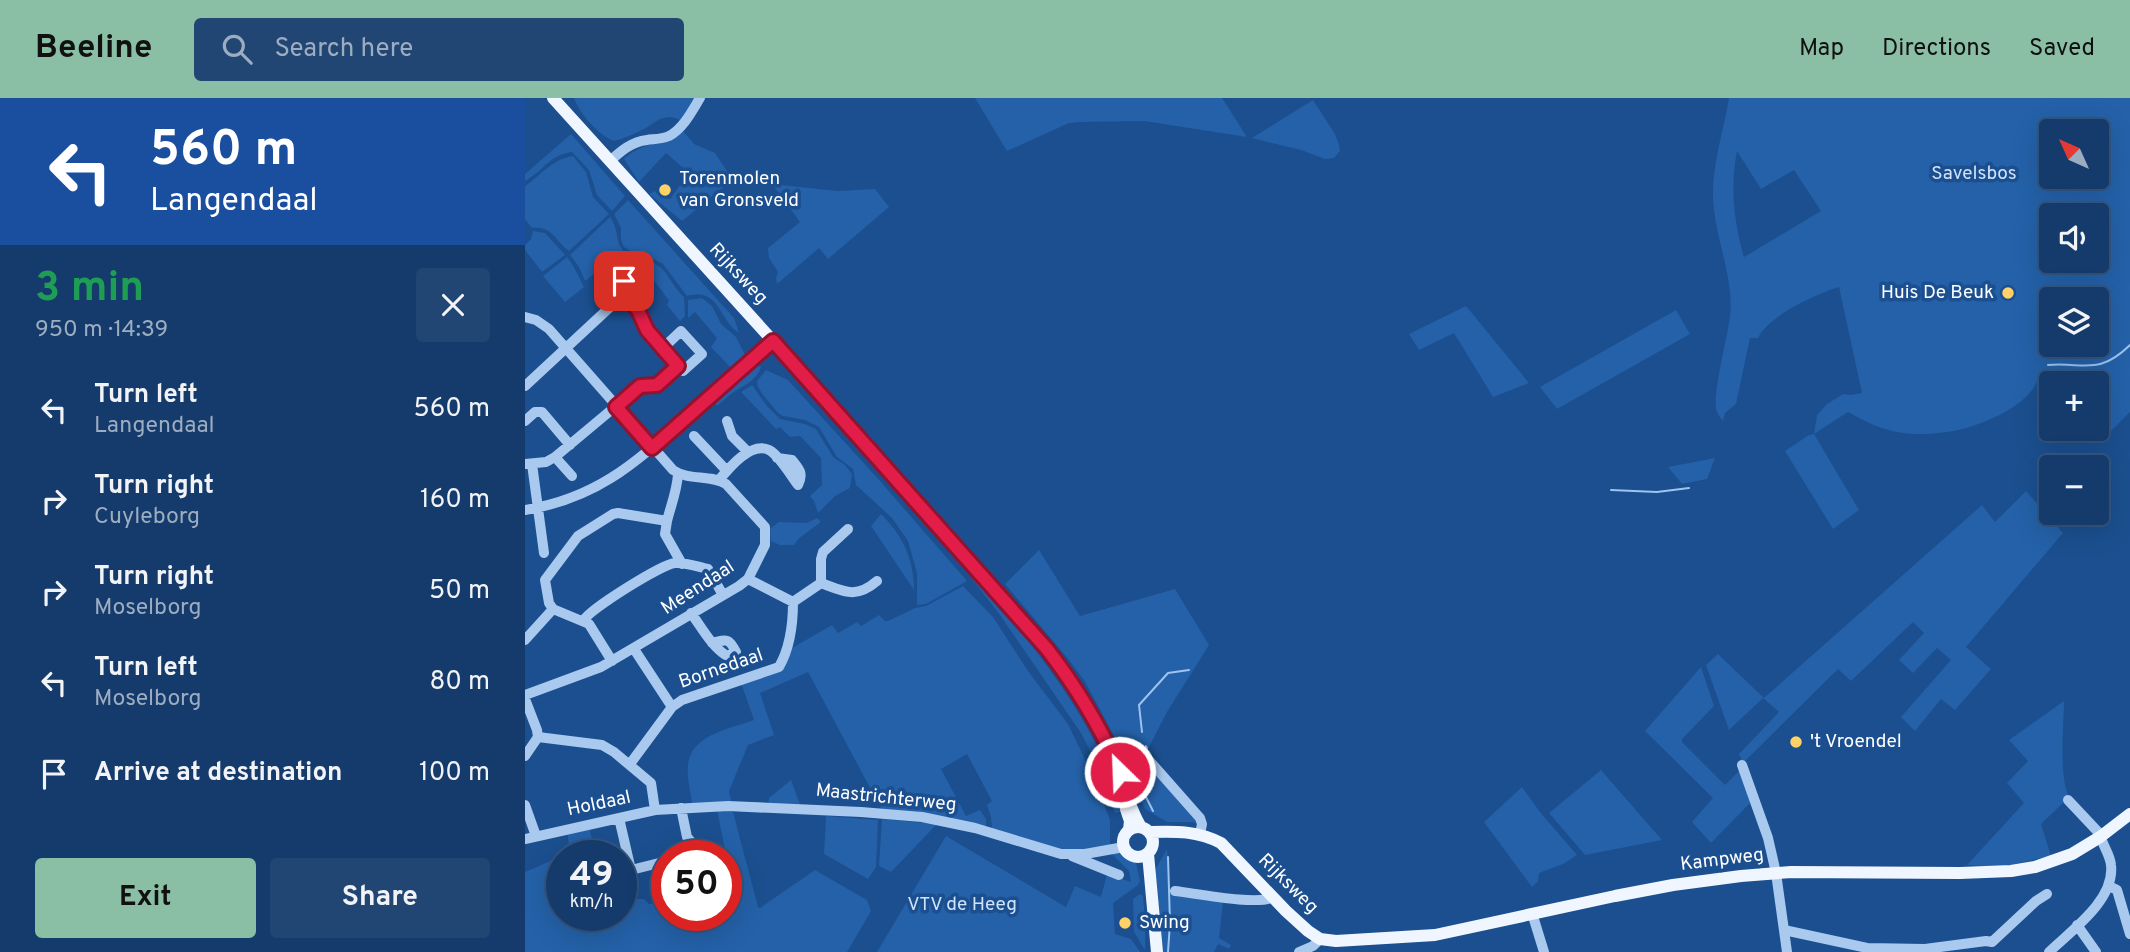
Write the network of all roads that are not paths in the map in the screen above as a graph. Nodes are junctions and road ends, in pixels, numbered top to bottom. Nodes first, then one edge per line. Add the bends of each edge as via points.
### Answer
1 (554, 98) edge
2 (699, 98) edge
3 (610, 162) junction
4 (624, 281) dead end
5 (623, 295) junction
6 (525, 317) edge
7 (773, 341) junction
8 (565, 348) junction
9 (663, 348) junction
10 (678, 366) junction
11 (525, 386) edge
12 (616, 407) junction
13 (525, 421) edge
14 (727, 421) dead end
15 (694, 436) dead end
16 (570, 445) junction
17 (652, 448) junction
18 (748, 452) junction
19 (555, 457) junction
20 (777, 458) dead end
21 (529, 464) edge
22 (727, 471) junction
23 (678, 474) junction
24 (572, 476) dead end
25 (719, 480) junction
26 (538, 508) junction
27 (525, 510) edge
28 (667, 521) junction
29 (848, 529) dead end
30 (544, 553) dead end
31 (682, 564) junction
32 (748, 579) junction
33 (877, 581) dead end
34 (821, 583) junction
35 (723, 595) junction
36 (793, 601) junction
37 (553, 609) junction
38 (691, 613) junction
39 (584, 620) junction
40 (525, 640) edge
41 (712, 643) dead end
42 (634, 649) junction
43 (612, 661) junction
44 (525, 697) edge
45 (672, 707) junction
46 (538, 737) junction
47 (525, 756) edge
48 (1147, 758) dead end
49 (630, 765) junction
50 (1742, 765) dead end
51 (2068, 800) dead end
52 (525, 804) edge
53 (681, 808) junction
54 (655, 810) junction
55 (2130, 814) edge
56 (619, 818) junction
57 (1200, 834) junction
58 (536, 836) junction
59 (2100, 837) junction
60 (525, 839) edge
61 (690, 840) edge
62 (1143, 841) junction
63 (1124, 847) joint
64 (1068, 854) junction
65 (651, 865) edge
66 (1776, 873) junction
67 (1119, 875) dead end
68 (2109, 886) junction
69 (1175, 891) dead end
70 (2047, 894) dead end
71 (1273, 897) junction
72 (1532, 913) junction
73 (2077, 925) junction
74 (1784, 930) junction
75 (2130, 934) edge
76 (1320, 939) junction
77 (1347, 946) edge
78 (1993, 947) edge
79 (1869, 950) edge
80 (1149, 952) edge
81 (1157, 952) edge
82 (1299, 952) edge
83 (1543, 952) edge
84 (1787, 952) edge
85 (2049, 952) edge
86 (2095, 952) edge

1 - 3 main road, Rijksweg
2 - 3 street via 673,134 628,146
3 - 7 main road, Rijksweg
4 - 5 street
5 - 8 street
5 - 9 street
6 - 8 street via 549,329
7 - 17 street
7 - 62 main road, Rijksweg via 1032,634 1101,741 1130,821
8 - 11 street
8 - 12 street
9 - 10 street
9 - 10 street via 681,331 702,354 683,371
10 - 12 street via 657,385 640,386
12 - 16 street
12 - 17 street
13 - 16 street via 542,412
14 - 18 street via 732,436
15 - 22 street
16 - 19 street
17 - 23 street
17 - 26 street via 601,485
18 - 20 street via 765,449
18 - 22 street
19 - 21 street
19 - 24 street
21 - 26 street
22 - 25 street
23 - 25 street
23 - 28 street
25 - 32 street, Meendaal via 765,527 765,545
26 - 27 street
26 - 30 street
28 - 31 street via 664,534
28 - 37 street via 616,513 577,536 545,580
29 - 34 street via 823,552
31 - 35 street via 708,569
31 - 39 street via 673,563 645,577
32 - 35 street, Meendaal
32 - 36 street
33 - 34 street via 855,593
34 - 36 street
35 - 38 street, Meendaal
36 - 45 street, Bornedaal via 787,648 779,667
37 - 39 street
37 - 40 street
38 - 41 street
38 - 42 street, Meendaal
39 - 43 street
42 - 43 street, Meendaal
42 - 45 street
43 - 44 street, Meendaal
44 - 46 street
45 - 49 street, Bornedaal
46 - 47 street
46 - 49 street via 602,745
48 - 57 street via 1201,818
49 - 54 street via 651,783
50 - 66 street
51 - 59 street
52 - 58 street
53 - 54 street, Holdaal
53 - 61 street
53 - 64 street, Maastrichterweg via 728,806 922,817
54 - 56 street, Holdaal
55 - 59 main road, Kampweg
56 - 58 street, Holdaal
56 - 65 street via 631,870
57 - 62 main road via 1186,832
57 - 71 main road, Rijksweg via 1225,846
58 - 60 street, Holdaal
59 - 66 main road, Kampweg via 2062,858 2011,871
59 - 68 street via 2111,865
62 - 63 main road via 1128,853
62 - 80 main road via 1140,865
62 - 81 main road
63 - 64 street, Maastrichterweg
64 - 67 street
66 - 72 main road, Kampweg via 1673,885
66 - 74 street
68 - 73 street
68 - 75 street via 2117,890
69 - 71 street via 1253,901
70 - 78 street
71 - 76 main road, Rijksweg
72 - 77 main road, Kampweg via 1435,935
72 - 83 street
73 - 85 street
73 - 86 street
74 - 79 street
74 - 84 street
76 - 77 main road, Rijksweg
76 - 82 street
78 - 79 street via 1986,941

